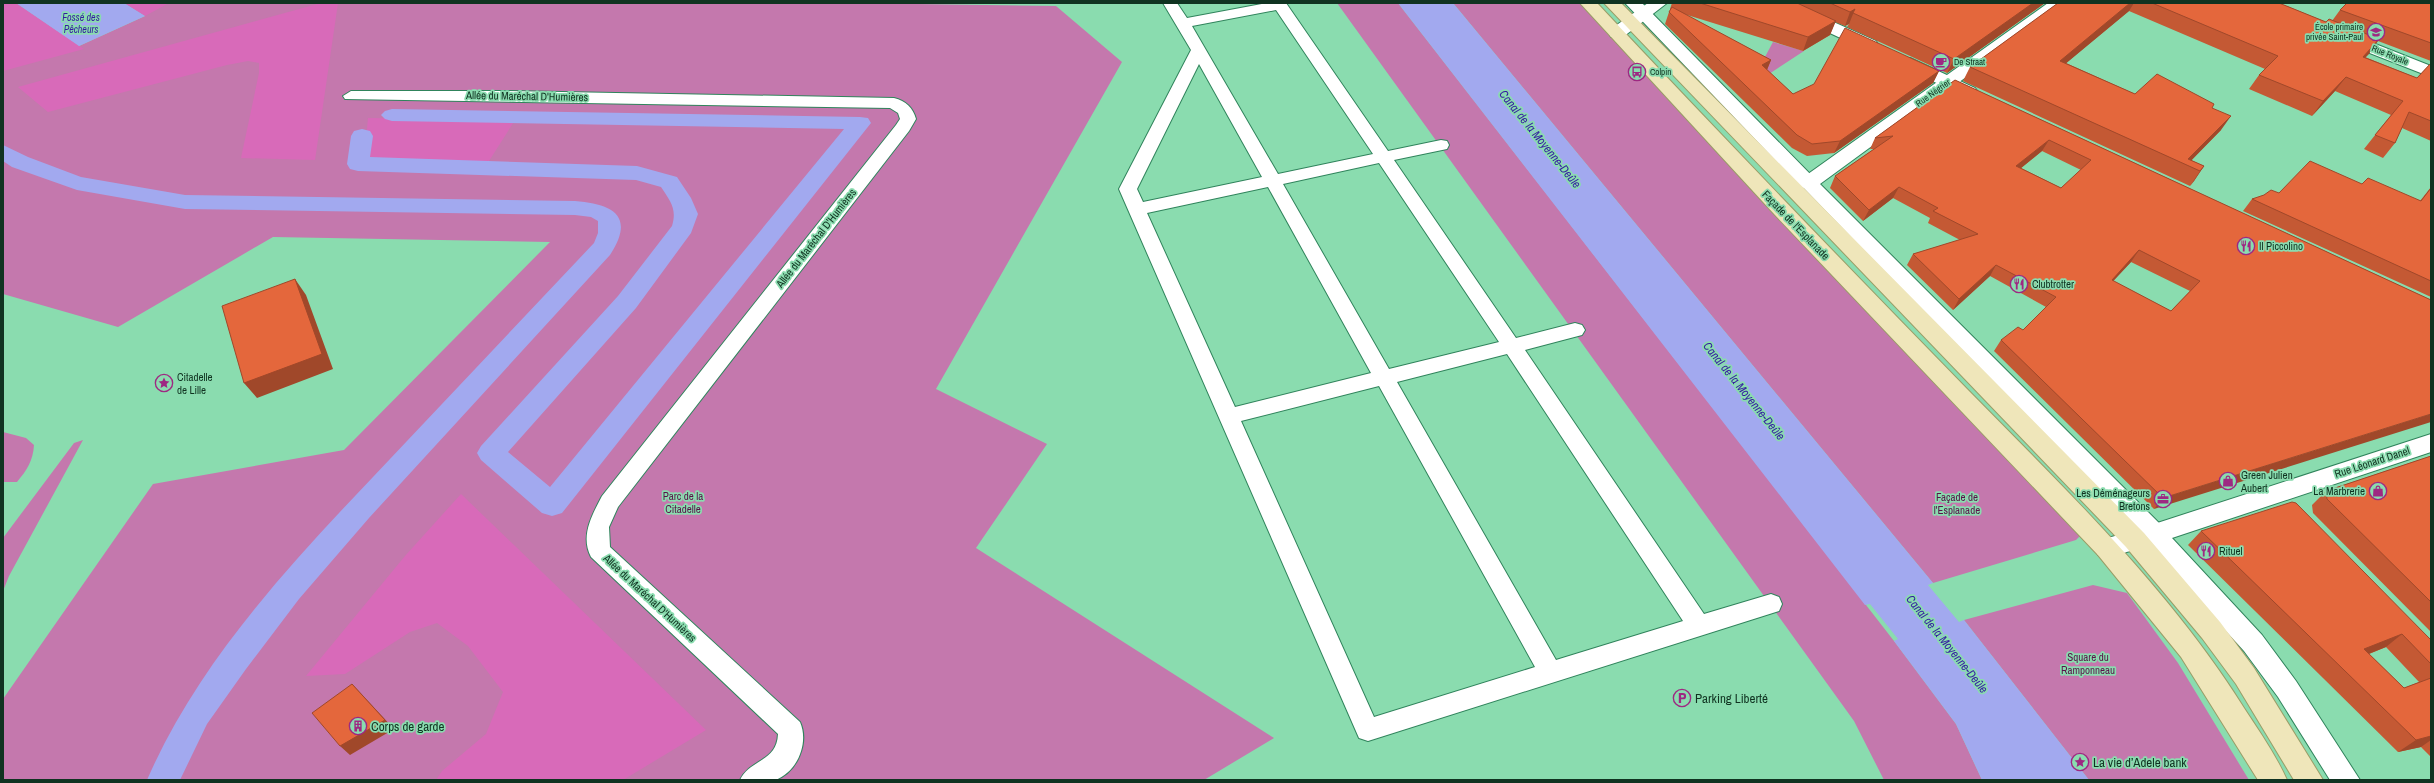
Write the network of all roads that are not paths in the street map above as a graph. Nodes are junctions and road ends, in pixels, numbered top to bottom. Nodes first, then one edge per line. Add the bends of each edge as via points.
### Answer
1 (1170, 3) edge
2 (1588, 3) edge
3 (1612, 3) edge
4 (1659, 3) edge
5 (1778, 3) edge
6 (2058, 3) edge
7 (1279, 4) edge
8 (1631, 19) edge
9 (1184, 23) junction
10 (2328, 30) edge
11 (1199, 50) junction
12 (2431, 72) edge
13 (1948, 82) junction
14 (351, 96) dead end
15 (1983, 98) edge
16 (1441, 145) dead end
17 (1384, 157) junction
18 (1274, 180) junction
19 (1808, 183) junction
20 (1137, 209) junction
21 (1575, 330) dead end
22 (1512, 346) junction
23 (1386, 377) junction
24 (1230, 416) junction
25 (2431, 443) edge
26 (2144, 537) junction
27 (2108, 548) junction
28 (1771, 604) dead end
29 (1699, 626) junction
30 (1551, 673) junction
31 (753, 780) edge
32 (2273, 780) edge
33 (2310, 780) edge
34 (2346, 780) edge

1 - 9 street
2 - 8 main road, Façade de l'Esplanade
3 - 8 main road, Façade de l'Esplanade
4 - 8 street
5 - 13 street
6 - 13 street, Rue Négrier
7 - 9 street
7 - 17 street
8 - 19 street, Façade de l'Esplanade
8 - 26 main road, Façade de l'Esplanade
8 - 27 main road, Façade de l'Esplanade via 1782,211
9 - 11 street
10 - 12 street, Rue Royale
11 - 18 street
11 - 20 street via 1128,189
13 - 15 street
13 - 19 street, Rue Négrier
14 - 31 street, Allée du Maréchal D'Humières via 811,100 894,103 906,111 908,119 903,127 610,502 598,527 599,551 791,730 790,749 778,764
16 - 17 street
17 - 18 street
17 - 22 street
18 - 20 street
18 - 23 street
19 - 26 street, Façade de l'Esplanade
20 - 24 street
21 - 22 street
22 - 23 street
22 - 29 street
23 - 24 street
23 - 30 street
24 - 30 street via 1368,730
25 - 26 street, Rue Léonard Danel via 2284,501
26 - 27 street, Rue Léonard Danel
26 - 33 main road via 2245,676
26 - 34 street via 2253,643 2287,689
27 - 32 main road via 2156,604 2197,658 2248,736
28 - 29 street
29 - 30 street

